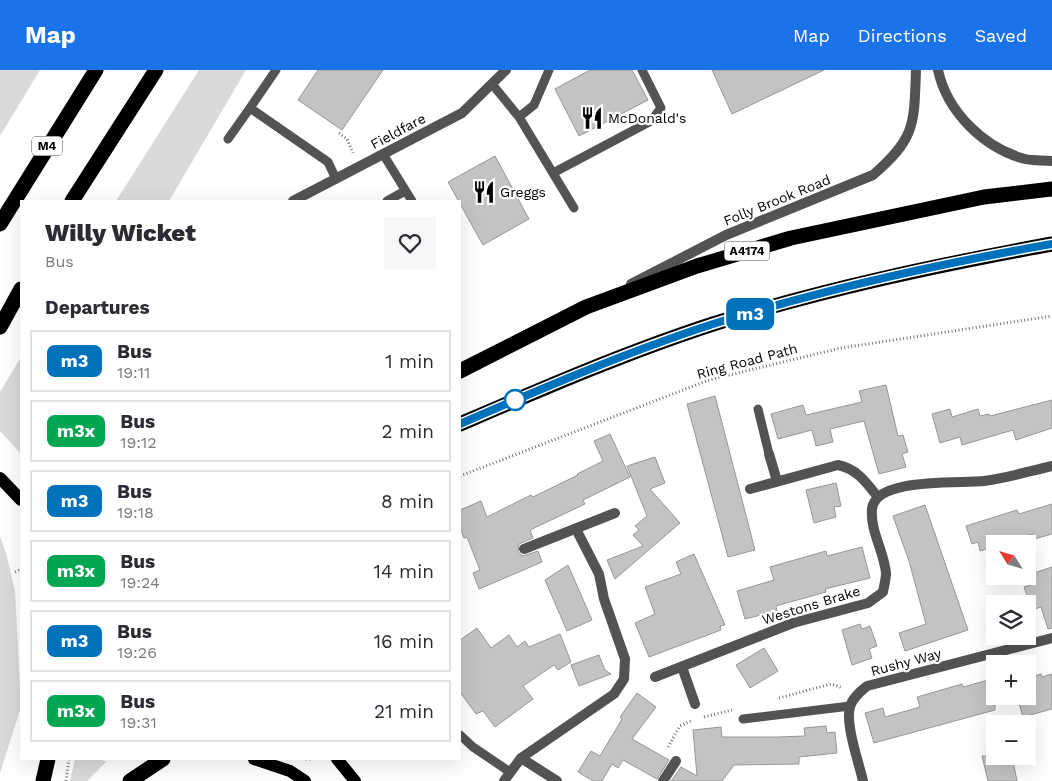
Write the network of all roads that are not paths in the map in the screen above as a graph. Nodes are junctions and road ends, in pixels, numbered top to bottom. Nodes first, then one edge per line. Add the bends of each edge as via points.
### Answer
1 (96, 70) edge
2 (156, 70) edge
3 (276, 70) edge
4 (506, 70) edge
5 (549, 70) edge
6 (642, 70) edge
7 (916, 70) edge
8 (938, 70) edge
9 (492, 84) junction
10 (250, 108) junction
11 (519, 118) junction
12 (228, 139) dead end
13 (383, 154) junction
14 (1052, 161) edge
15 (552, 173) junction
16 (336, 179) junction
17 (1052, 189) edge
18 (405, 191) junction
19 (73, 200) edge
20 (295, 200) edge
21 (389, 200) edge
22 (411, 200) edge
23 (574, 208) dead end
24 (0, 224) edge
25 (1052, 244) edge
26 (20, 291) edge
27 (586, 307) junction
28 (0, 327) edge
29 (461, 370) edge
30 (758, 409) dead end
31 (461, 424) edge
32 (769, 454) joint
33 (1052, 466) edge
34 (0, 478) edge
35 (777, 481) junction
36 (750, 489) dead end
37 (877, 496) junction
38 (20, 502) edge
39 (615, 513) dead end
40 (576, 529) junction
41 (524, 549) dead end
42 (1052, 638) edge
43 (682, 667) junction
44 (655, 676) dead end
45 (695, 704) dead end
46 (850, 706) junction
47 (743, 719) dead end
48 (461, 736) edge
49 (521, 758) junction
50 (48, 760) edge
51 (162, 760) edge
52 (257, 760) edge
53 (338, 760) edge
54 (676, 761) dead end
55 (510, 772) junction
56 (44, 781) edge
57 (130, 781) edge
58 (305, 781) edge
59 (355, 781) edge
60 (504, 781) edge
61 (557, 781) edge
62 (663, 781) edge
63 (863, 781) edge

1 - 24 highway, M4
2 - 19 highway
3 - 10 lane
4 - 9 street, Fieldfare
5 - 11 lane via 534,105
6 - 15 lane via 661,108 651,121
7 - 27 street, Folly Brook Road via 914,121 892,158 873,175 726,236
8 - 14 street via 940,80 962,119 984,141 1026,159
9 - 11 lane
9 - 13 street, Fieldfare via 462,113
10 - 12 lane
10 - 16 lane via 328,162
11 - 15 lane
13 - 16 street, Fieldfare
13 - 18 lane
15 - 23 lane
16 - 20 street, Fieldfare
17 - 27 highway, A4174 via 984,197 791,238 697,266
18 - 21 lane
18 - 22 lane
25 - 31 highway via 947,263 714,324 587,369
26 - 28 highway
27 - 29 highway, A4174
30 - 32 lane
32 - 35 street
33 - 37 street via 984,481 893,489
34 - 38 main road
35 - 36 street
35 - 37 street via 838,466 850,468 861,476
37 - 43 street, Westons Brake via 872,507 872,523 886,573 883,592 868,603 793,622
39 - 40 street
40 - 41 street
40 - 49 street via 599,574 604,599 625,659 624,679 614,694
42 - 46 street, Rushy Way via 867,686
43 - 44 street, Westons Brake
43 - 45 street
46 - 47 lane
46 - 63 street via 849,719
48 - 55 lane
49 - 55 street
49 - 61 street
50 - 56 highway
51 - 57 highway
52 - 58 main road
53 - 59 main road
54 - 62 street
55 - 60 street

